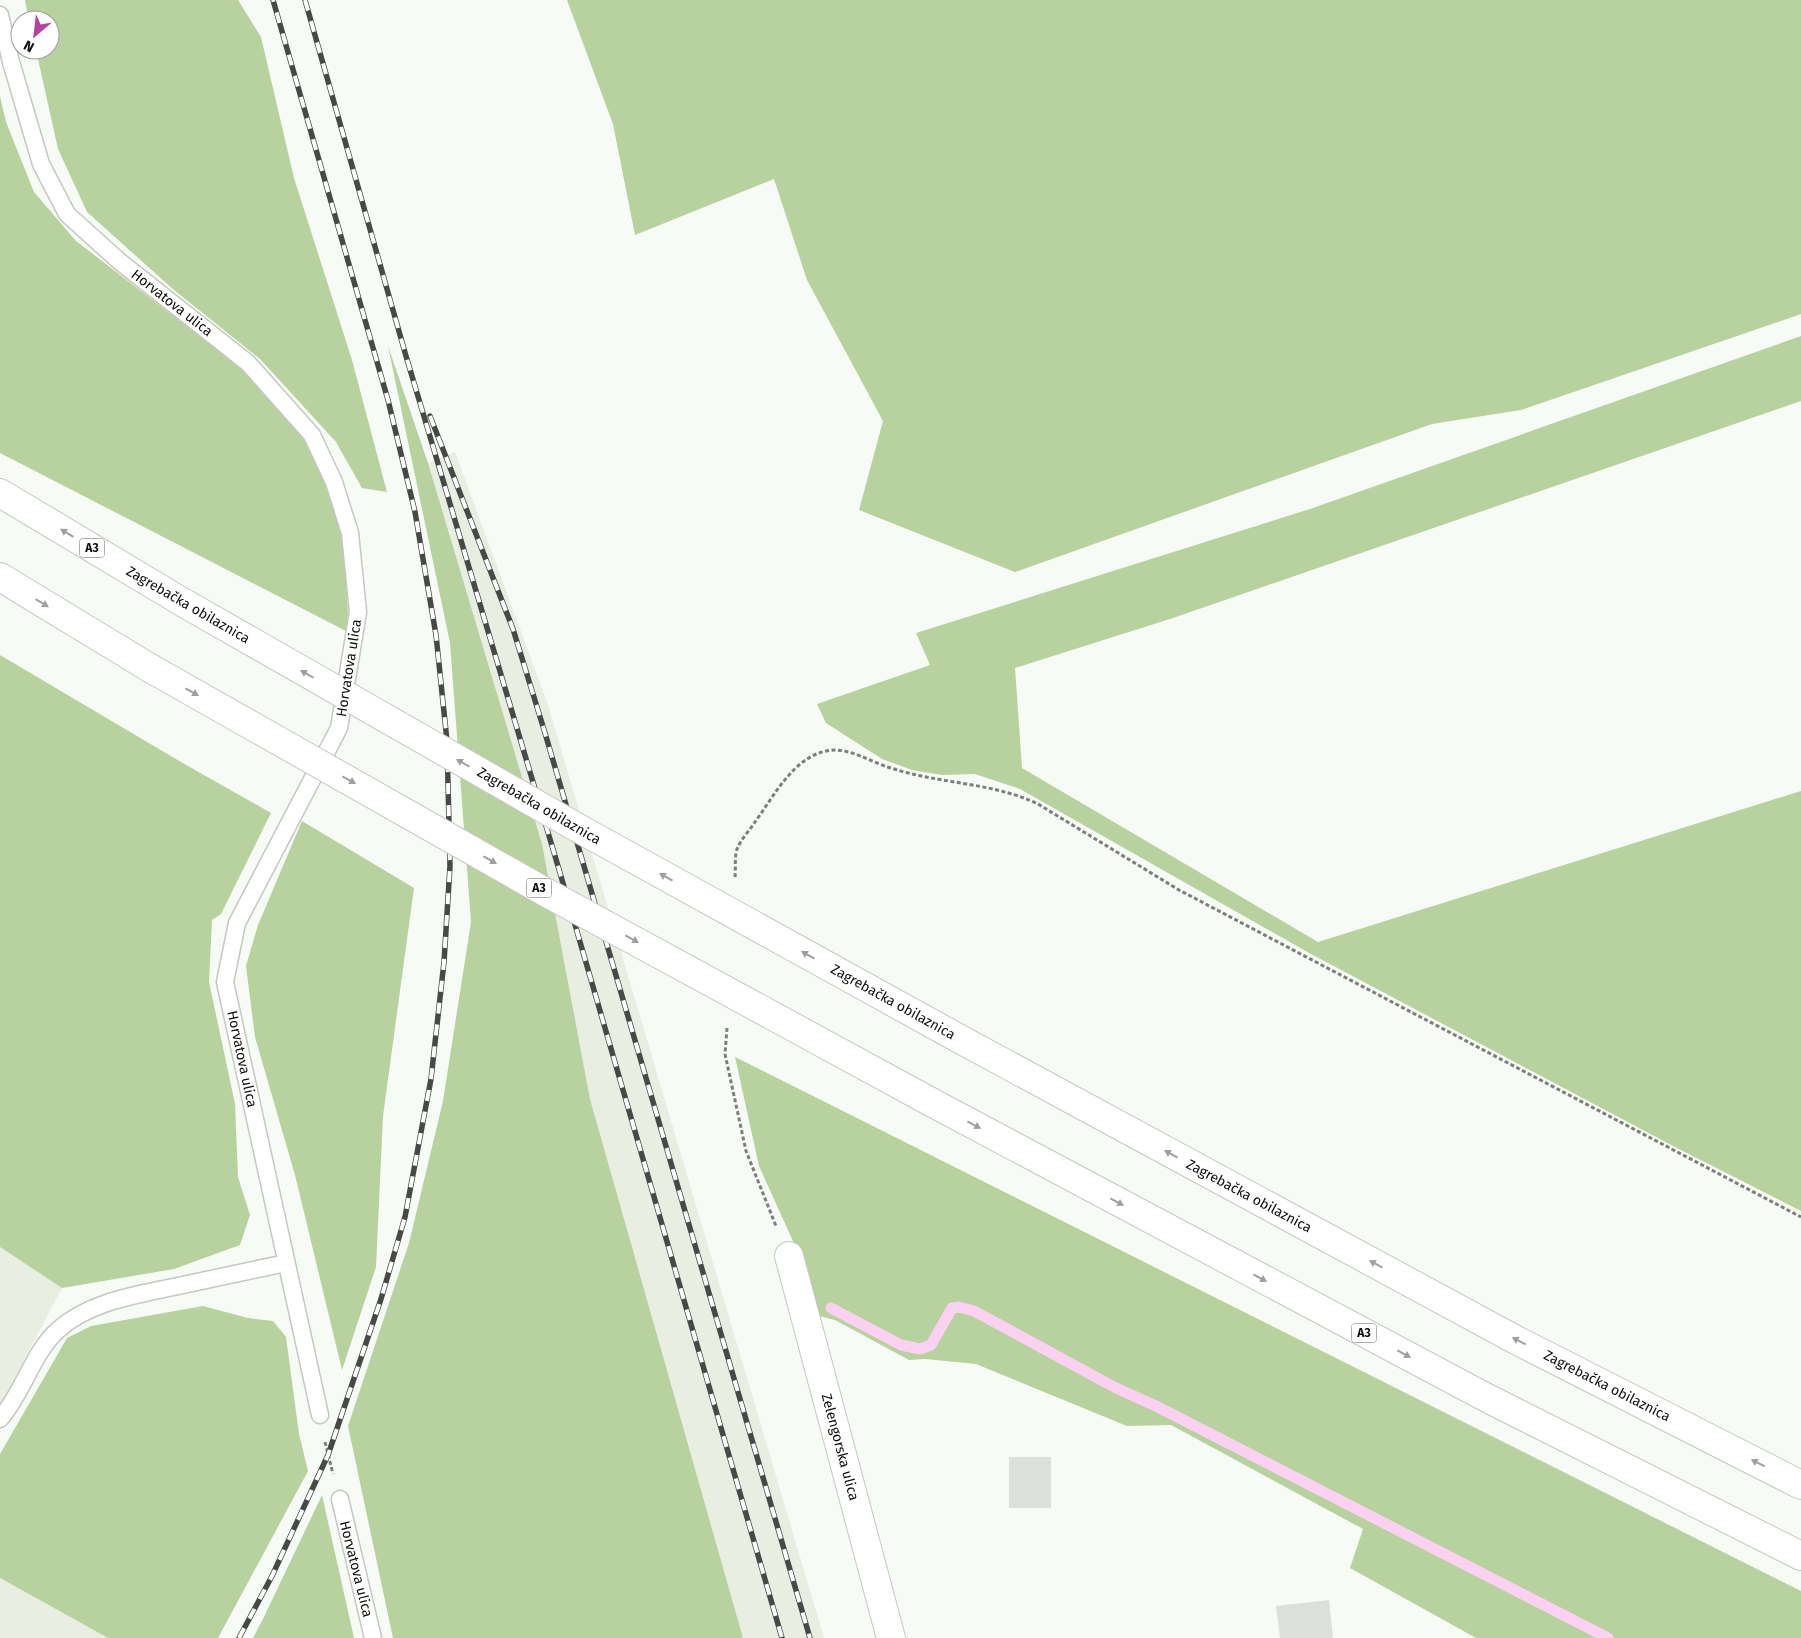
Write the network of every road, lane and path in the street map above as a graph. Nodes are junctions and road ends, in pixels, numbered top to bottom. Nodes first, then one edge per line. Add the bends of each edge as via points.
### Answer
1 (0, 15) edge
2 (0, 493) edge
3 (0, 578) edge
4 (735, 887) dead end
5 (727, 1024) dead end
6 (1801, 1217) edge
7 (789, 1256) joint
8 (286, 1263) junction
9 (320, 1415) joint
10 (0, 1419) edge
11 (1801, 1485) edge
12 (340, 1499) joint
13 (1801, 1556) edge
14 (373, 1638) edge
15 (891, 1638) edge

1 - 8 lane, Horvatova ulica via 41,164 67,214 119,262 248,363 312,435 334,482 350,533 358,612 339,728 237,922 225,982
11 -> 2 main road, Zagrebačka obilaznica / A3, bridge via 1508,1335 958,1038 578,828 184,604
3 -> 13 main road, A3, bridge via 150,668 547,893 930,1102 1487,1398
4 - 6 path via 737,848 794,770 809,757 827,751 851,752 890,768 930,779 1025,797 1179,890
5 - 7 path via 725,1054 746,1151
7 - 15 main road, Zelengorska ulica
8 - 9 lane, Horvatova ulica
8 - 10 lane via 118,1300 76,1316 45,1344 20,1391
9 - 12 path
12 - 14 lane, Horvatova ulica

